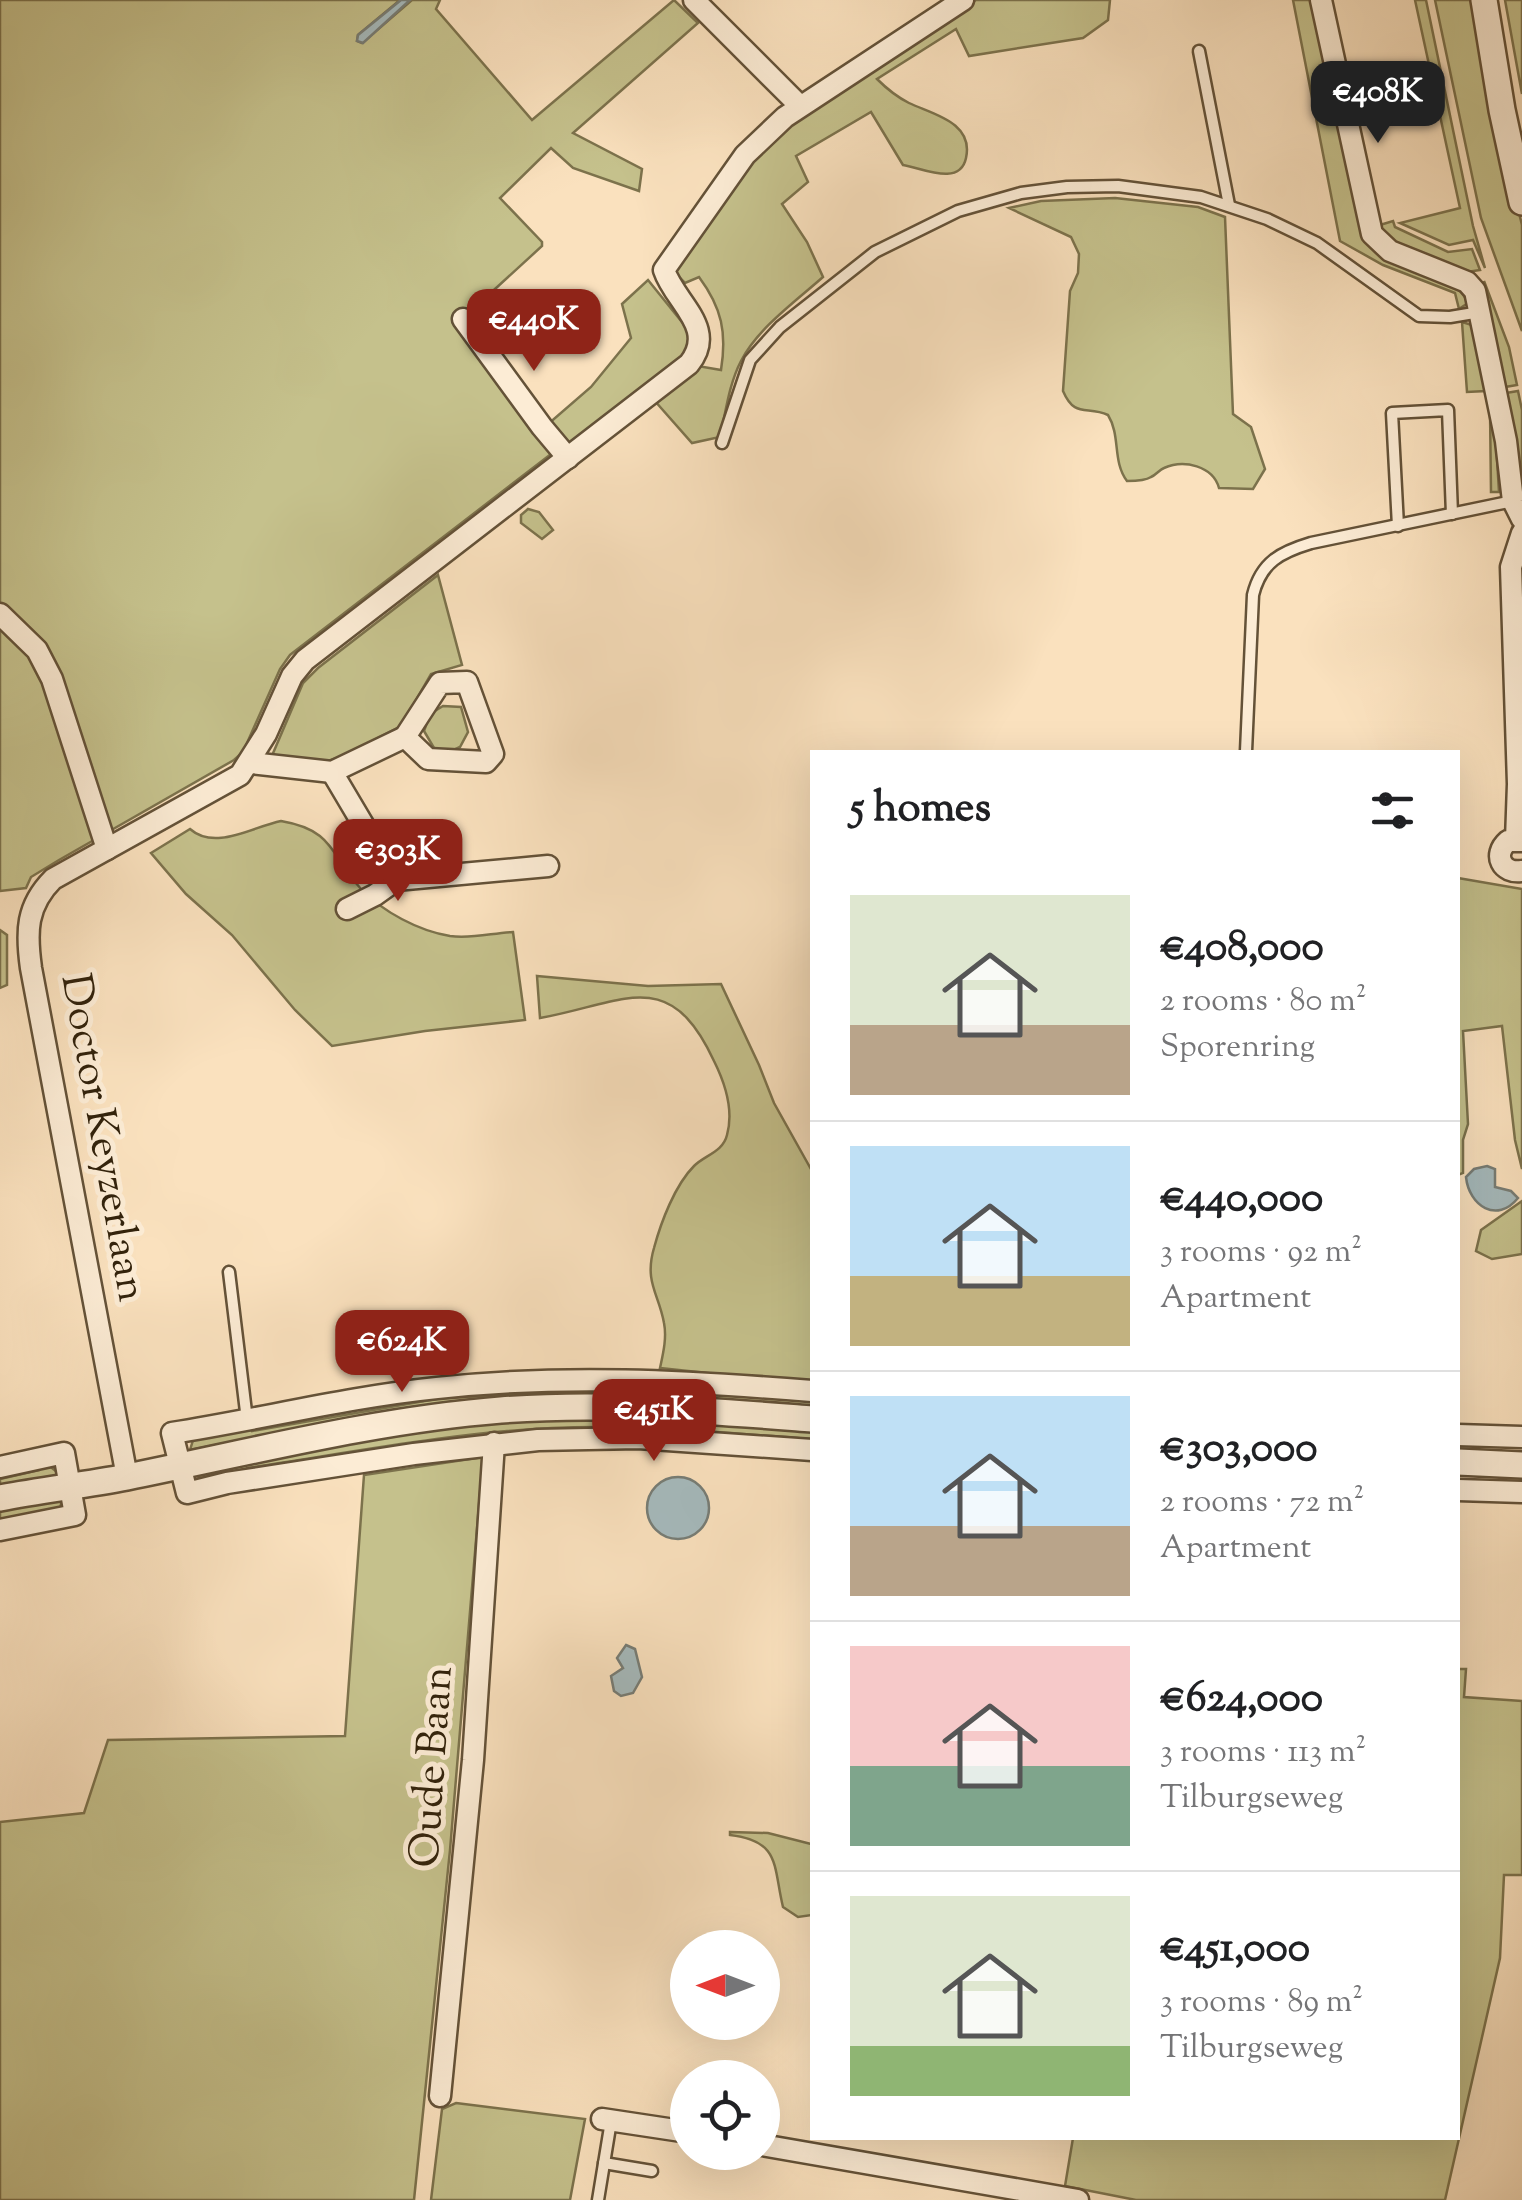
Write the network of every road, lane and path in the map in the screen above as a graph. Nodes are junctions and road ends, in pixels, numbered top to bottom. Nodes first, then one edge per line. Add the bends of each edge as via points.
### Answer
1 (694, 0) edge
2 (962, 0) edge
3 (1322, 0) edge
4 (1484, 0) edge
5 (1500, 0) edge
6 (1199, 51) dead end
7 (800, 106) junction
8 (1522, 122) edge
9 (1522, 202) edge
10 (1229, 205) junction
11 (1480, 312) junction
12 (462, 319) dead end
13 (722, 443) dead end
14 (568, 458) junction
15 (1517, 510) edge
16 (1452, 514) junction
17 (1398, 526) junction
18 (1522, 534) edge
19 (0, 614) edge
20 (405, 737) junction
21 (1246, 750) edge
22 (250, 763) junction
23 (332, 772) junction
24 (1519, 840) edge
25 (107, 849) junction
26 (548, 866) dead end
27 (1522, 871) edge
28 (396, 880) junction
29 (346, 909) dead end
30 (229, 1272) dead end
31 (810, 1391) edge
32 (810, 1419) edge
33 (247, 1421) junction
34 (1460, 1435) edge
35 (1522, 1438) edge
36 (494, 1443) junction
37 (810, 1450) edge
38 (1460, 1462) edge
39 (180, 1464) junction
40 (1522, 1465) edge
41 (0, 1467) edge
42 (127, 1477) junction
43 (70, 1486) junction
44 (1460, 1490) edge
45 (1522, 1492) edge
46 (0, 1498) edge
47 (0, 1530) edge
48 (440, 2096) dead end
49 (606, 2119) joint
50 (670, 2129) edge
51 (780, 2148) edge
52 (604, 2164) junction
53 (652, 2172) dead end
54 (598, 2200) edge
55 (1078, 2200) edge

1 - 7 street
2 - 7 street
3 - 11 street via 1372,234 1390,250 1467,282
4 - 9 street
5 - 8 street
6 - 10 lane
7 - 14 street, Doctor Keyzerlaan via 754,144 664,270 700,335 699,352
10 - 11 lane via 1317,243 1419,316
10 - 13 lane via 1153,188 1067,187 1021,193 931,222 875,252 760,346 742,376
11 - 15 street
12 - 14 street
14 - 22 street, Doctor Keyzerlaan via 305,660
15 - 16 lane
16 - 17 lane
16 - 17 lane via 1448,410 1392,412
17 - 21 lane via 1300,546 1266,565 1253,594
18 - 24 street via 1511,566
19 - 25 street via 37,650 52,678
20 - 20 street via 440,683 466,682 493,754 486,762 428,758
20 - 23 street
22 - 23 street
22 - 25 street, Doctor Keyzerlaan via 240,775
23 - 28 street
24 - 27 street via 1503,845 1499,858 1505,869
25 - 42 street, Doctor Keyzerlaan via 42,890 26,937
26 - 28 street
28 - 29 street
30 - 33 lane
31 - 33 street via 660,1379 532,1381 412,1391
32 - 39 street via 653,1409 504,1410
33 - 39 street via 172,1432
34 - 35 street
36 - 37 street via 638,1438
36 - 39 street via 187,1492
36 - 48 street, Oude Baan via 472,1779
38 - 40 street
39 - 42 street
41 - 43 street via 64,1452
42 - 43 street
43 - 46 street
43 - 47 street via 75,1515
44 - 45 street
49 - 50 street
49 - 52 lane
51 - 55 street
52 - 53 lane
52 - 54 lane

